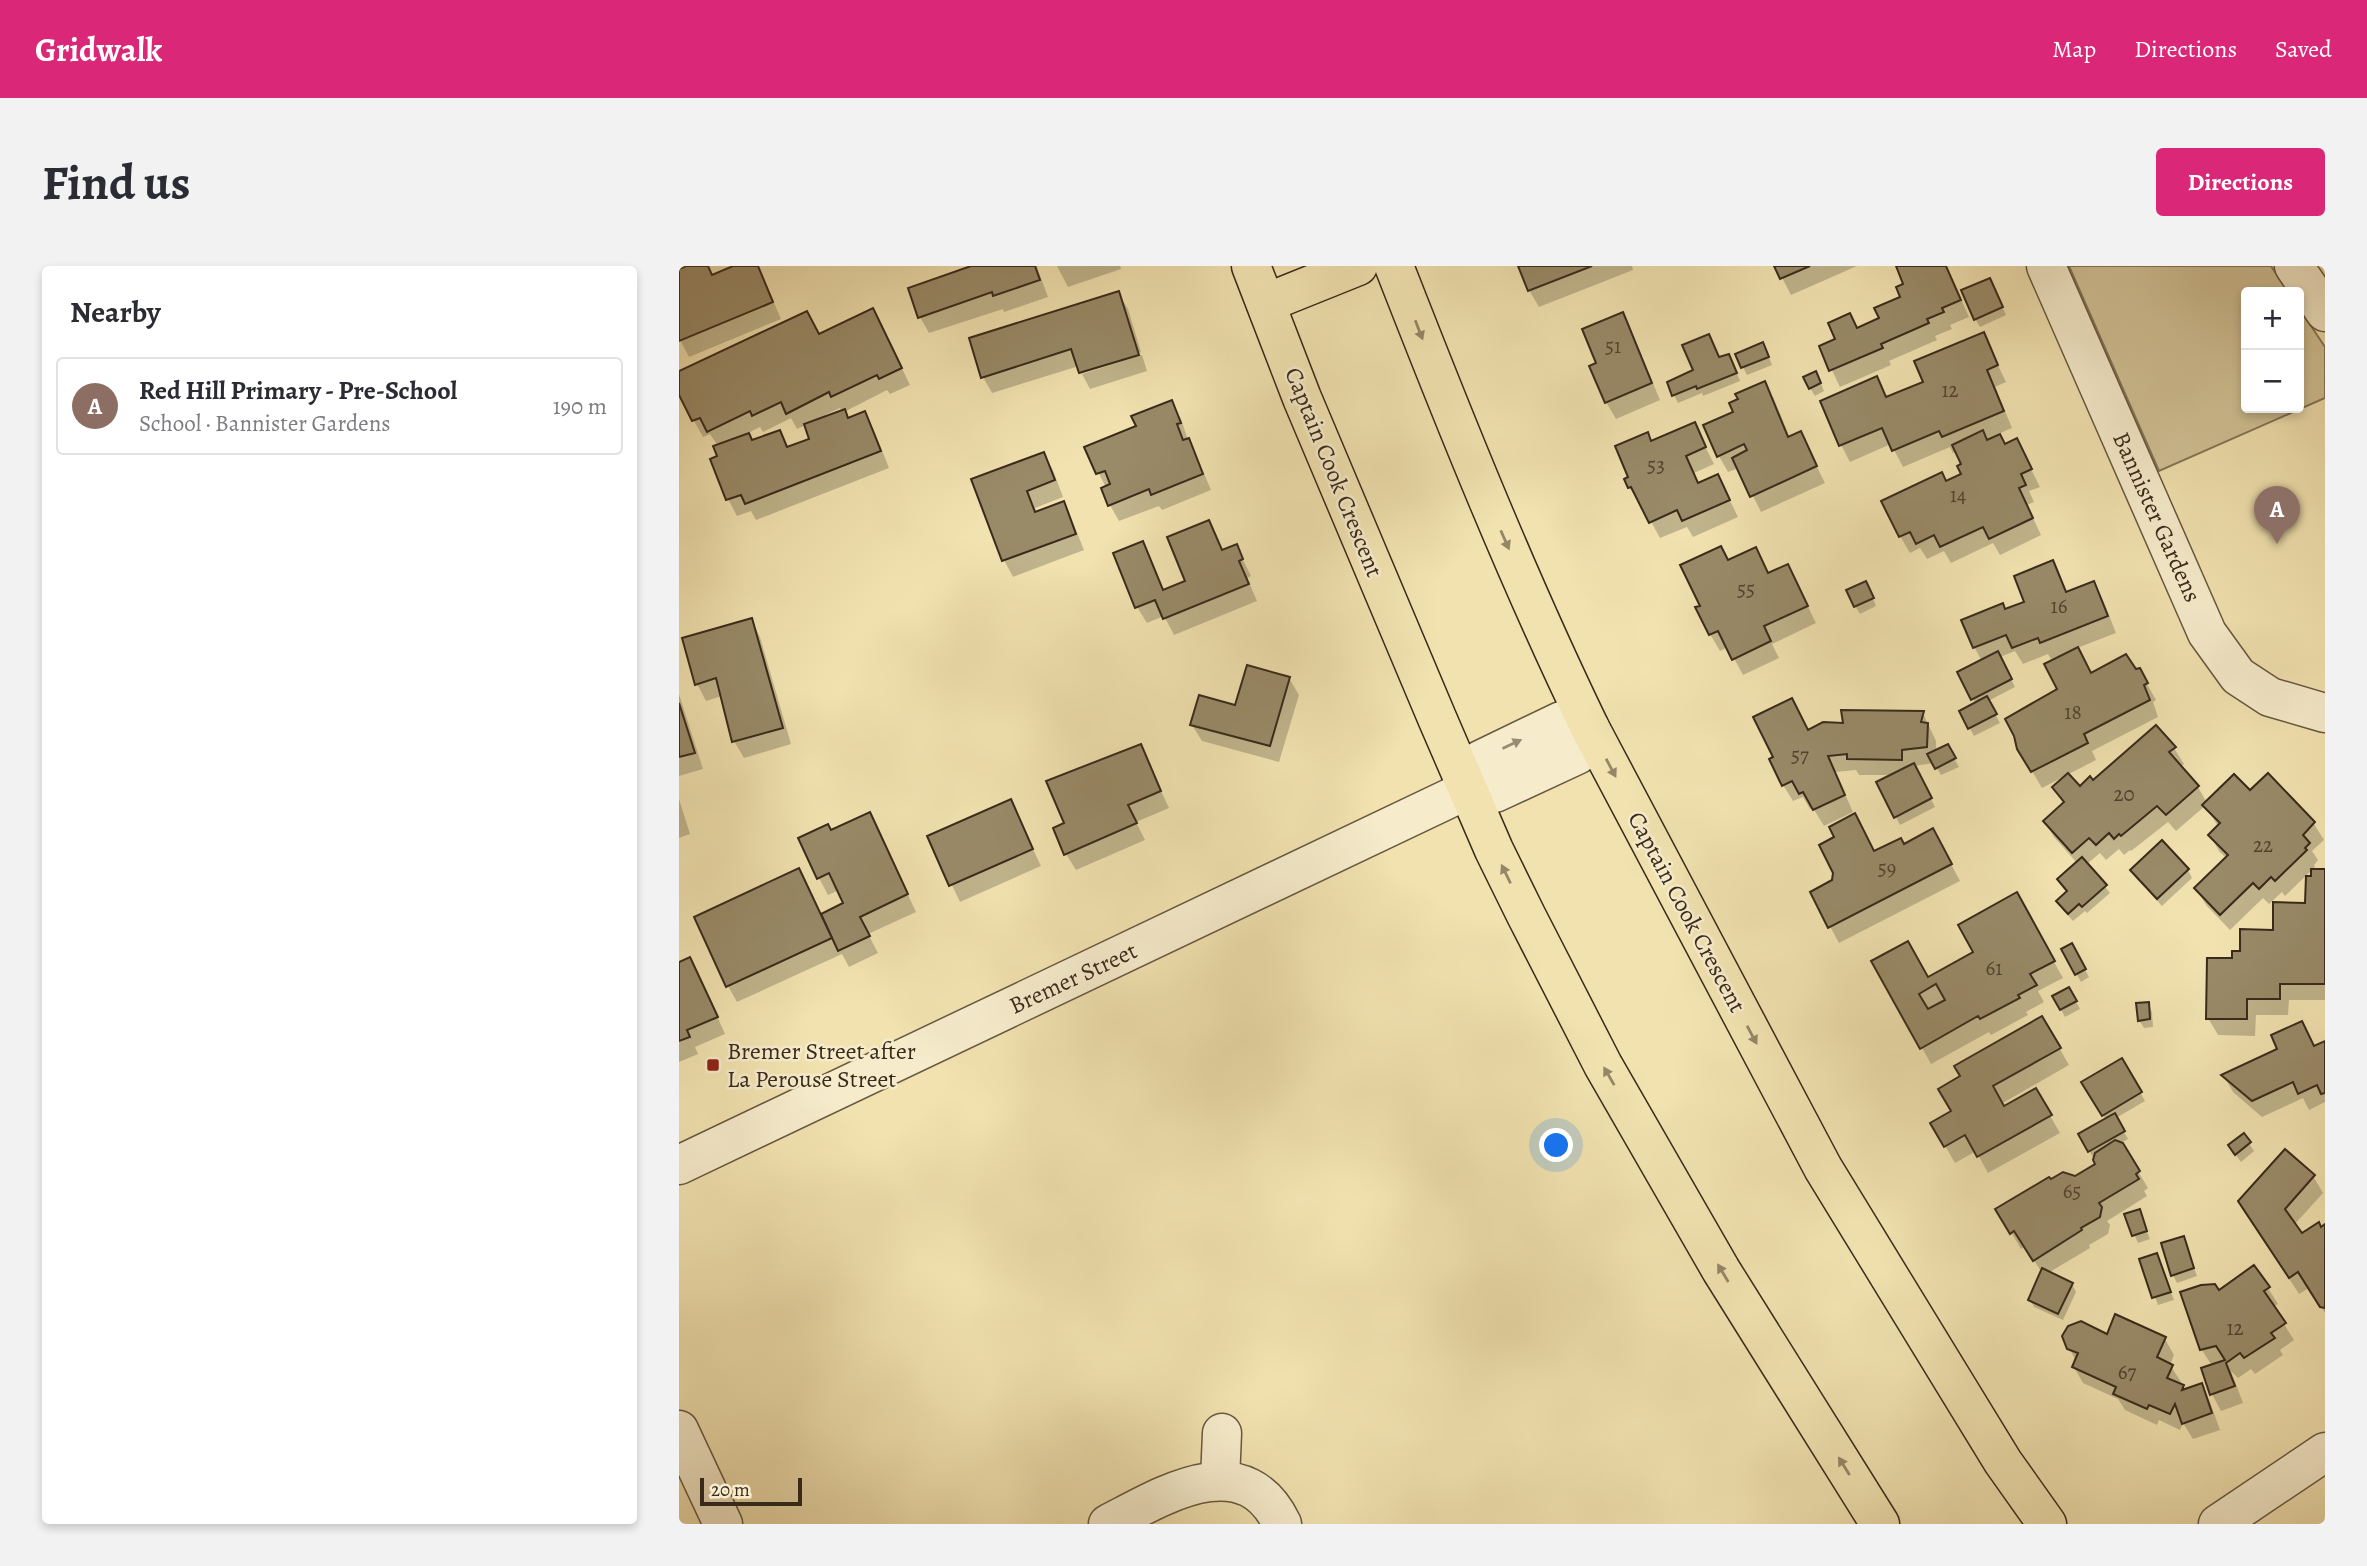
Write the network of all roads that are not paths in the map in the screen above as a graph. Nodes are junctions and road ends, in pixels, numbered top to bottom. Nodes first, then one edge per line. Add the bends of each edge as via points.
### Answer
1 (1251, 266) edge
2 (1358, 266) edge
3 (1394, 266) edge
4 (2046, 266) edge
5 (2294, 266) edge
6 (1266, 303) junction
7 (2325, 312) edge
8 (2325, 713) edge
9 (1590, 728) junction
10 (1467, 790) junction
11 (679, 1166) edge
12 (679, 1430) edge
13 (1222, 1433) dead end
14 (2325, 1452) edge
15 (1220, 1480) junction
16 (723, 1524) edge
17 (1108, 1524) edge
18 (1282, 1524) edge
19 (1880, 1524) edge
20 (2047, 1524) edge
21 (2218, 1524) edge

1 - 6 main road, Captain Cook Crescent
2 - 6 main road
3 -> 9 main road, Captain Cook Crescent via 1495,517
4 - 8 street, Bannister Gardens via 2207,633 2238,676 2270,696
5 - 7 street
6 - 10 main road, Captain Cook Crescent
9 - 10 street via 1561,721 1480,760
9 -> 20 main road, Captain Cook Crescent via 1823,1168 2003,1462
10 - 11 street, Bremer Street
19 -> 10 main road, Captain Cook Crescent via 1721,1270 1603,1065
12 - 16 street
13 - 15 street
14 - 21 street
15 - 17 street via 1189,1485
15 - 18 street via 1251,1489

